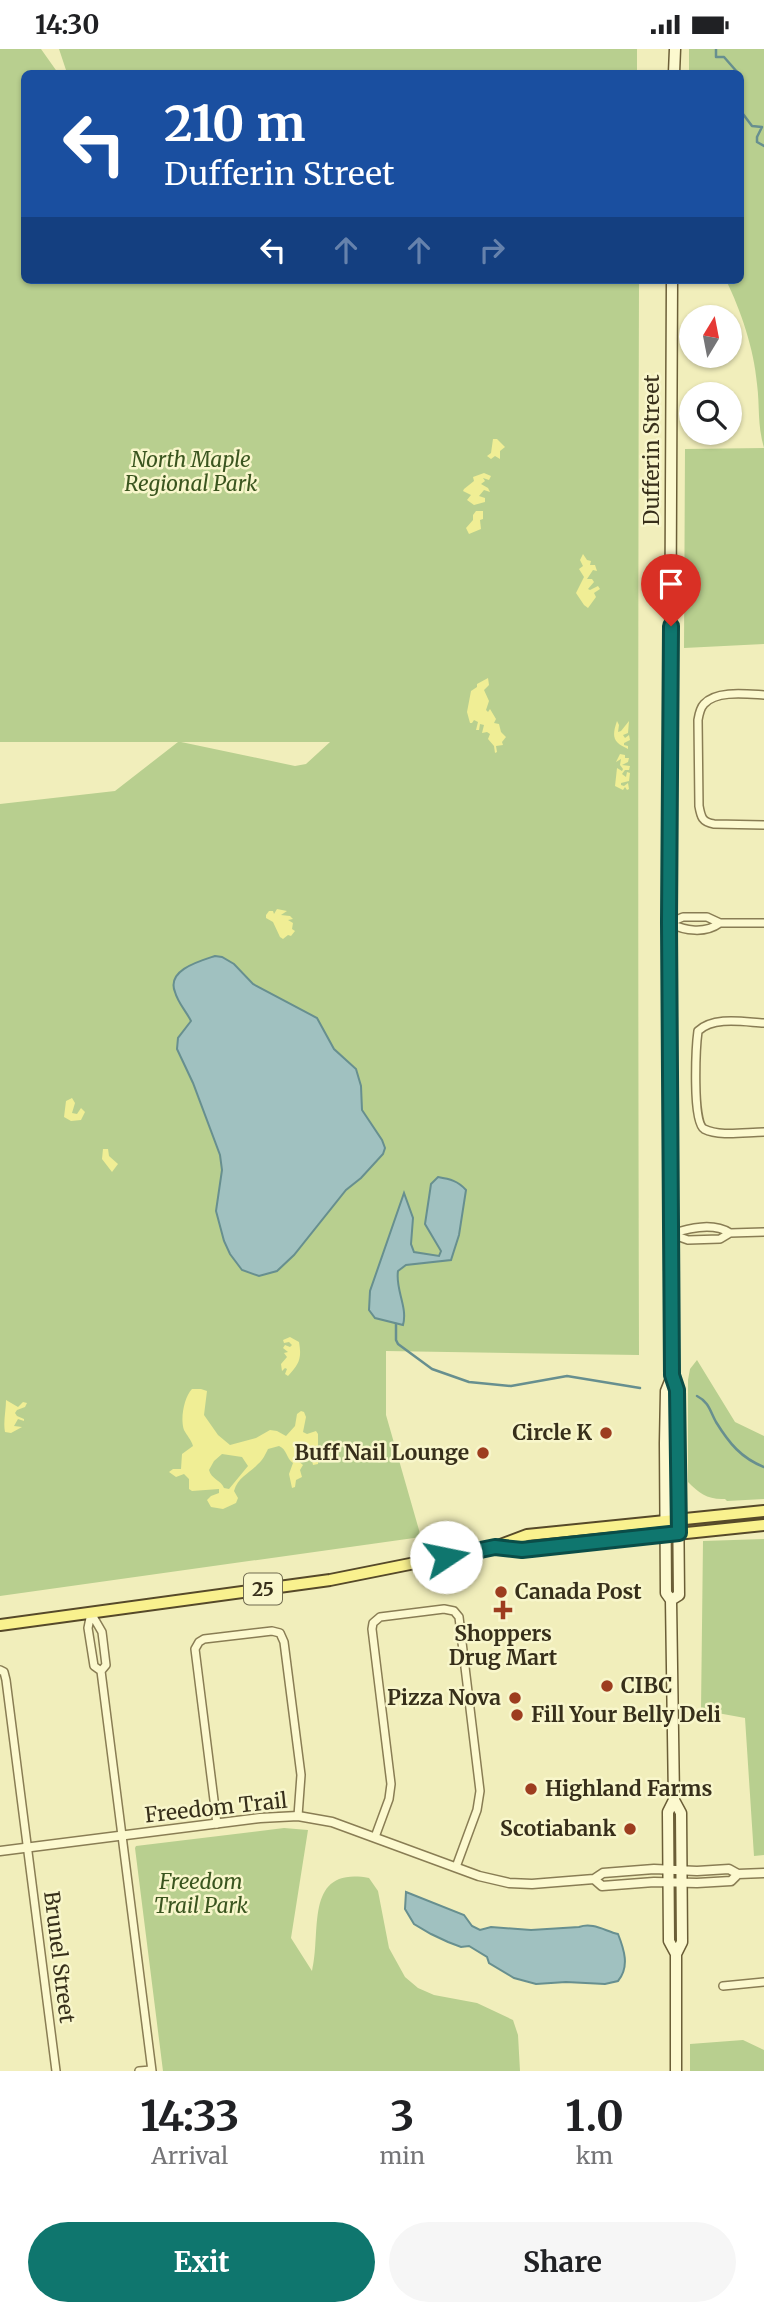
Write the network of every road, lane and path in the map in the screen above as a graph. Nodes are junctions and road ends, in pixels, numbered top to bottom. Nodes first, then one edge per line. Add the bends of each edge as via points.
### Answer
1 (675, 49) edge
2 (674, 70) edge
3 (673, 284) edge
4 (764, 695) edge
5 (764, 825) edge
6 (669, 923) junction
7 (720, 923) junction
8 (764, 923) edge
9 (764, 1023) edge
10 (764, 1132) edge
11 (764, 1232) edge
12 (730, 1233) junction
13 (671, 1234) junction
14 (672, 1375) junction
15 (764, 1511) edge
16 (679, 1520) junction
17 (665, 1521) junction
18 (764, 1525) edge
19 (679, 1533) junction
20 (666, 1534) junction
21 (495, 1547) junction
22 (671, 1600) junction
23 (91, 1613) junction
24 (0, 1625) edge
25 (0, 1670) edge
26 (101, 1671) junction
27 (674, 1800) junction
28 (298, 1817) junction
29 (217, 1824) junction
30 (121, 1836) junction
31 (375, 1837) junction
32 (28, 1847) junction
33 (0, 1851) edge
34 (456, 1867) junction
35 (668, 1870) junction
36 (682, 1870) junction
37 (764, 1873) edge
38 (738, 1874) junction
39 (594, 1879) junction
40 (668, 1883) junction
41 (682, 1883) junction
42 (676, 1954) junction
43 (764, 1982) edge
44 (723, 1986) dead end
45 (152, 2070) edge
46 (56, 2071) edge
47 (139, 2071) edge
48 (676, 2071) edge

1 - 2 main road
3 - 6 main road, Dufferin Street
4 - 5 street via 716,696 706,701 698,720 702,818 714,824
6 - 7 street via 683,917 707,917
6 - 7 street via 685,930 711,929
6 - 13 main road, Dufferin Street
7 - 8 street
9 - 10 street via 716,1022 698,1031 696,1111 704,1129
11 - 12 street
12 - 13 street via 720,1239 688,1240
12 - 13 street via 722,1227
13 - 14 main road, Dufferin Street
14 - 16 main road, Dufferin Street via 677,1390
14 - 17 main road, Dufferin Street via 666,1391
15 - 16 main road, 25
16 - 17 main road, 25
16 - 19 main road, Dufferin Street
17 - 20 main road, Dufferin Street
17 - 21 main road, 25 via 527,1535
18 - 19 main road, 25
19 - 20 main road, 25
19 - 22 main road, Dufferin Street via 680,1595
20 - 21 main road, 25 via 522,1550
20 - 22 main road, Dufferin Street via 666,1593
21 - 23 main road, 25 via 330,1580
22 - 27 main road, Dufferin Street
23 - 24 main road, 25
23 - 26 street via 88,1628 94,1666
23 - 26 street via 102,1634 106,1665
25 - 32 street, Brunel Street via 6,1679
26 - 30 street
27 - 35 main road, Dufferin Street via 668,1812
27 - 36 main road, Dufferin Street via 681,1813
28 - 29 street, Freedom Trail
28 - 29 street via 300,1775 284,1642 277,1631 204,1639 195,1649
28 - 31 street, Freedom Trail via 332,1822
29 - 30 street, Freedom Trail
30 - 32 street, Freedom Trail
30 - 45 street
31 - 34 street, Freedom Trail
31 - 34 street via 391,1784 373,1623 388,1616 454,1611 459,1617 480,1784 477,1810
32 - 33 street, Freedom Trail
32 - 46 street, Brunel Street
34 - 39 street, Freedom Trail via 509,1883
35 - 36 street, Freedom Trail
35 - 39 street, Freedom Trail via 603,1873
35 - 40 main road, Dufferin Street
36 - 38 street, Freedom Trail via 729,1869
36 - 41 main road, Dufferin Street
37 - 38 street
38 - 41 street, Freedom Trail via 731,1881
39 - 40 street, Freedom Trail via 602,1886
40 - 41 street, Freedom Trail
40 - 42 main road, Dufferin Street via 669,1941
41 - 42 main road, Dufferin Street via 682,1942
42 - 48 main road, Dufferin Street
43 - 44 street
45 - 47 street

